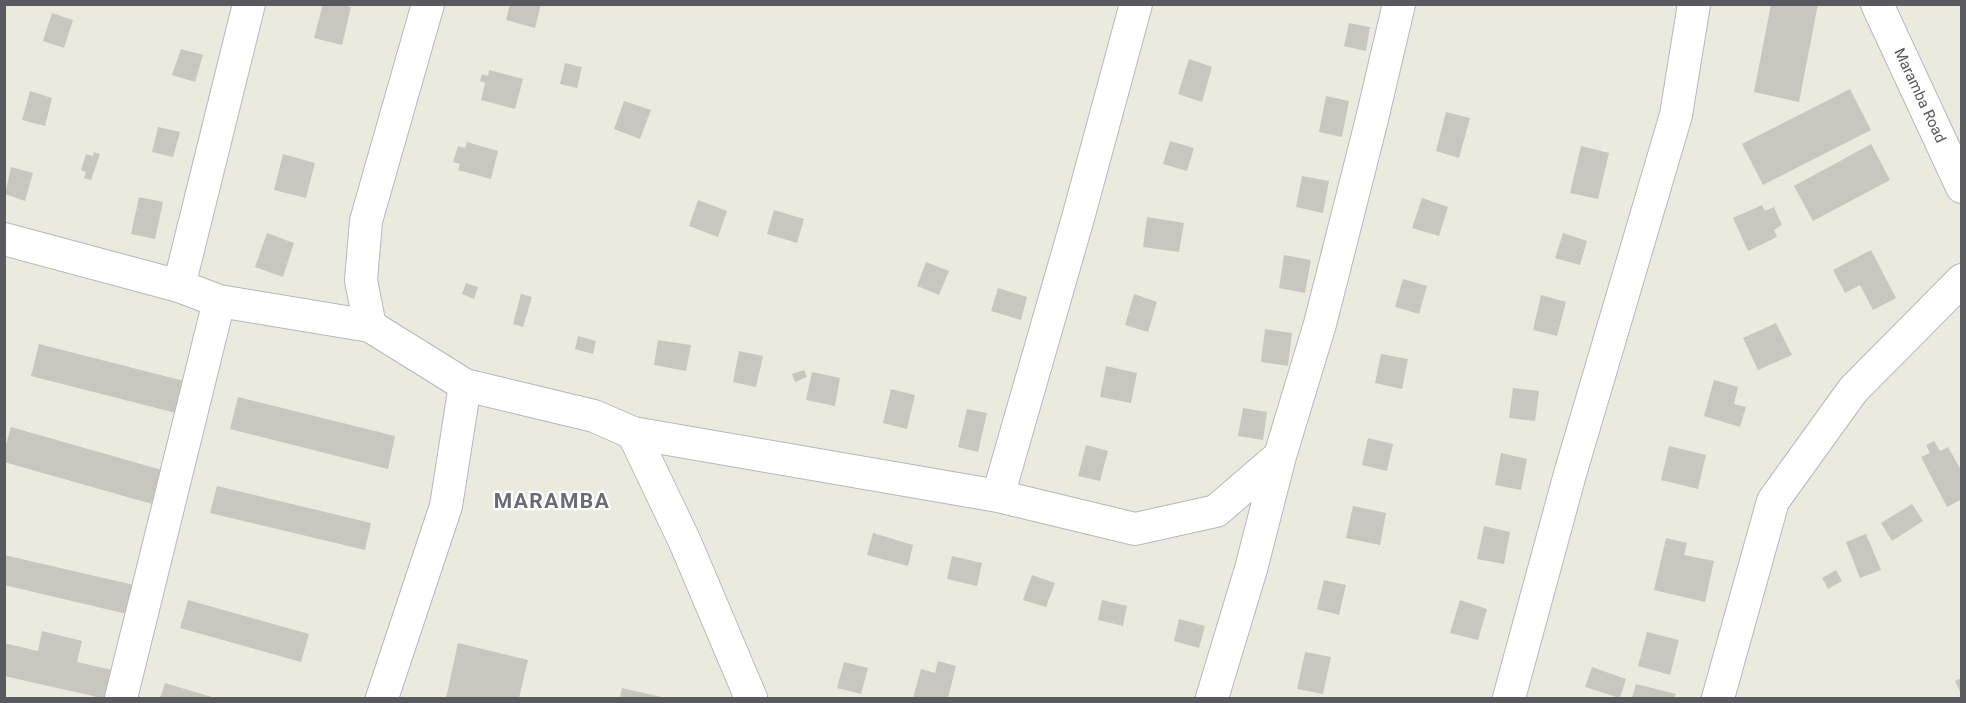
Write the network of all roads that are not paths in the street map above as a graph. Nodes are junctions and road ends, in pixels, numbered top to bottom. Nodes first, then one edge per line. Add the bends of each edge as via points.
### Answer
1 (249, 4) edge
2 (428, 4) edge
3 (1136, 4) edge
4 (1399, 4) edge
5 (1694, 4) edge
6 (1876, 4) edge
7 (1962, 187) edge
8 (4, 239) edge
9 (1962, 280) edge
10 (178, 285) junction
11 (219, 301) junction
12 (370, 326) junction
13 (465, 385) junction
14 (633, 433) junction
15 (1280, 456) junction
16 (998, 496) junction
17 (121, 699) edge
18 (382, 699) edge
19 (750, 699) edge
20 (1212, 699) edge
21 (1509, 699) edge
22 (1718, 699) edge

1 - 10 street
2 - 12 street via 366,221 361,280
3 - 16 street
4 - 15 street via 1320,324
5 - 21 street via 1676,115 1570,474
6 - 7 street, Maramba Road
8 - 10 street
9 - 22 street via 1853,390 1773,501
10 - 11 street
11 - 12 street
11 - 17 street
12 - 13 street
13 - 14 street via 594,416
13 - 18 street via 446,506
14 - 16 street
14 - 19 street via 685,542
15 - 16 street via 1216,511 1136,529
15 - 20 street

